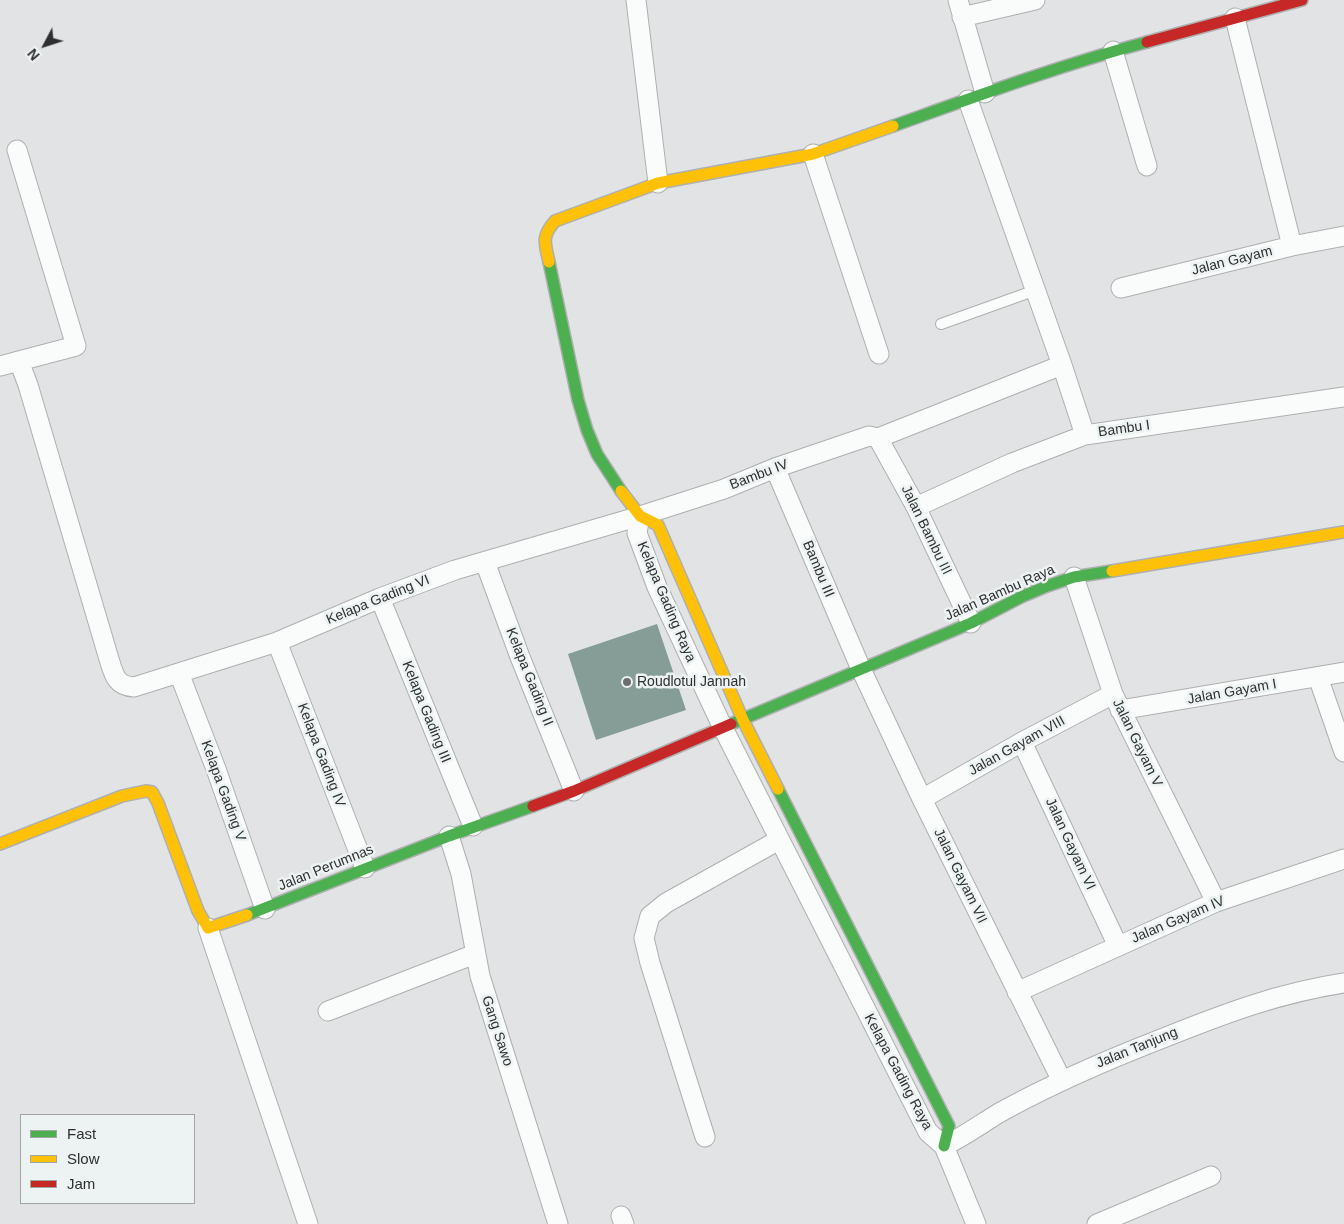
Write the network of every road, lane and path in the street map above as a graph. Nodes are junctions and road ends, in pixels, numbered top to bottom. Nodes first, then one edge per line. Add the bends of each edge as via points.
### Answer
1 (636, 0) edge
2 (1035, 0) edge
3 (1302, 0) edge
4 (960, 8) edge
5 (1235, 18) junction
6 (1113, 51) junction
7 (977, 96) junction
8 (17, 150) dead end
9 (813, 154) junction
10 (1148, 166) dead end
11 (658, 183) junction
12 (1344, 236) edge
13 (1292, 246) junction
14 (1121, 288) dead end
15 (1036, 290) junction
16 (940, 324) dead end
17 (879, 354) dead end
18 (19, 361) junction
19 (1062, 365) junction
20 (0, 366) edge
21 (1344, 397) edge
22 (1085, 435) junction
23 (878, 438) junction
24 (775, 468) junction
25 (916, 507) junction
26 (640, 516) junction
27 (1344, 532) edge
28 (485, 562) junction
29 (1074, 577) junction
30 (380, 598) junction
31 (971, 623) junction
32 (277, 642) junction
33 (862, 669) junction
34 (1344, 672) edge
35 (179, 673) junction
36 (1318, 677) junction
37 (1116, 702) junction
38 (743, 720) junction
39 (723, 728) junction
40 (1022, 742) junction
41 (1344, 752) edge
42 (574, 791) junction
43 (922, 799) junction
44 (473, 826) junction
45 (449, 836) junction
46 (779, 840) junction
47 (0, 844) edge
48 (1344, 860) edge
49 (365, 868) junction
50 (1216, 902) junction
51 (265, 909) junction
52 (208, 928) junction
53 (1118, 946) junction
54 (475, 954) junction
55 (1344, 983) edge
56 (1017, 992) junction
57 (328, 1011) dead end
58 (1062, 1080) junction
59 (705, 1136) dead end
60 (944, 1146) junction
61 (1211, 1176) dead end
62 (308, 1224) edge
63 (558, 1224) edge
64 (976, 1224) edge
65 (1097, 1224) edge

1 - 11 street
2 - 4 street
3 - 5 street
4 - 7 street
5 - 6 street
5 - 13 street
6 - 7 street
6 - 10 street
7 - 9 street
7 - 15 street
8 - 18 street via 76,346
9 - 11 street
9 - 17 street
11 - 26 street via 555,220 544,239 587,430 606,469
12 - 13 street, Jalan Gayam
13 - 14 street, Jalan Gayam
15 - 16 lane
15 - 19 street
18 - 20 street
18 - 35 street, Kelapa Gading VI via 118,681 125,686 134,686
19 - 22 street
19 - 23 street, Bambu IV
21 - 22 street, Bambu I
22 - 25 street, Bambu I via 1012,463
23 - 24 street, Bambu IV via 869,436
23 - 25 street, Jalan Bambu III
24 - 26 street, Bambu IV via 724,489
24 - 33 street, Bambu III
25 - 31 street, Jalan Bambu III
26 - 28 street, Kelapa Gading VI
26 - 38 street, Kelapa Gading Raya via 658,525
26 - 39 street, Kelapa Gading Raya via 637,533 657,587
27 - 29 street, Jalan Bambu Raya
28 - 30 street, Kelapa Gading VI
28 - 42 street, Kelapa Gading II
29 - 31 street, Jalan Bambu Raya via 1040,588
29 - 37 street, Jalan Gayam V
30 - 32 street, Kelapa Gading VI
30 - 44 street, Kelapa Gading III
31 - 33 street, Jalan Bambu Raya
32 - 35 street, Kelapa Gading VI
32 - 49 street, Kelapa Gading IV
33 - 38 street, Jalan Bambu Raya
33 - 43 street, Jalan Gayam VII
34 - 36 street, Jalan Gayam I
35 - 51 street, Kelapa Gading V
36 - 37 street, Jalan Gayam I
36 - 41 street
37 - 40 street, Jalan Gayam VIII
37 - 50 street, Jalan Gayam V
38 - 39 street, Jalan Perumnas
38 - 60 street, Kelapa Gading Raya via 949,1126
39 - 42 street, Jalan Perumnas
39 - 46 street, Kelapa Gading Raya
40 - 43 street, Jalan Gayam VIII
40 - 53 street, Jalan Gayam VI
42 - 44 street, Jalan Perumnas
43 - 56 street, Jalan Gayam VII
44 - 45 street, Jalan Perumnas
45 - 49 street, Jalan Perumnas
45 - 54 street, Gang Sawo via 461,874
46 - 59 street via 666,903 650,916 644,938
46 - 60 street, Kelapa Gading Raya via 928,1132
47 - 52 street via 122,796 152,792
48 - 50 street, Jalan Gayam IV
49 - 51 street, Jalan Perumnas
50 - 53 street, Jalan Gayam IV
51 - 52 street, Jalan Perumnas
52 - 62 street
53 - 56 street, Jalan Gayam IV
54 - 57 street
54 - 63 street, Gang Sawo
55 - 58 street, Jalan Tanjung via 1296,991 1251,1004 1131,1049
56 - 58 street, Jalan Gayam VII
58 - 60 street, Jalan Tanjung
60 - 64 street
61 - 65 street

